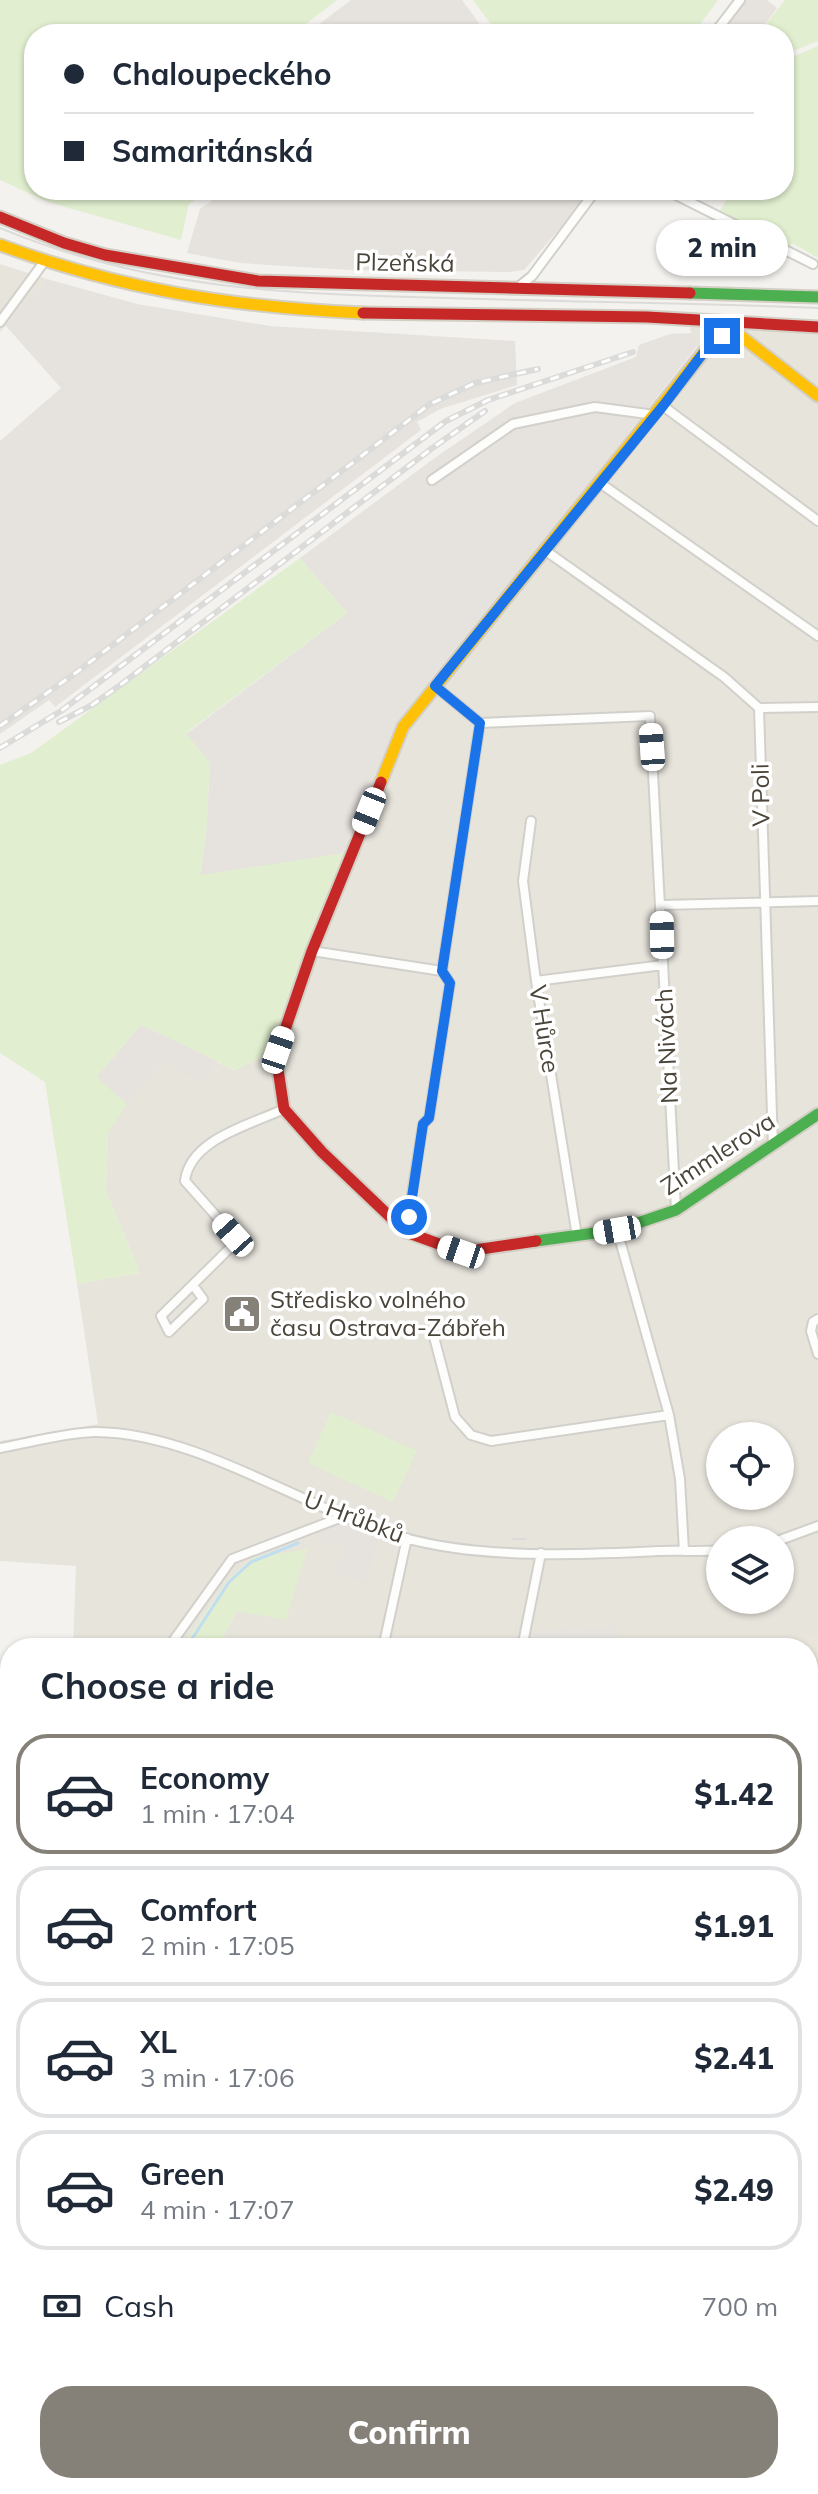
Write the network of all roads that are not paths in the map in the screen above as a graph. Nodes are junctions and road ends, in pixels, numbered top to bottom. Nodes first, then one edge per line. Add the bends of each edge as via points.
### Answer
1 (740, 0) edge
2 (722, 24) edge
3 (588, 200) edge
4 (686, 200) edge
5 (0, 217) edge
6 (0, 245) edge
7 (44, 262) junction
8 (813, 264) dead end
9 (517, 288) junction
10 (818, 297) edge
11 (0, 322) edge
12 (818, 327) edge
13 (818, 396) edge
14 (659, 411) junction
15 (432, 480) dead end
16 (600, 483) junction
17 (818, 521) edge
18 (546, 551) junction
19 (818, 636) edge
20 (435, 686) junction
21 (818, 707) edge
22 (759, 708) junction
23 (480, 723) junction
24 (531, 821) dead end
25 (763, 900) junction
26 (818, 901) edge
27 (662, 905) junction
28 (312, 951) junction
29 (663, 965) junction
30 (442, 971) junction
31 (536, 981) junction
32 (284, 1109) junction
33 (818, 1114) edge
34 (773, 1146) junction
35 (676, 1210) junction
36 (617, 1230) junction
37 (406, 1232) junction
38 (577, 1236) junction
39 (193, 1285) junction
40 (818, 1319) edge
41 (433, 1333) dead end
42 (818, 1354) edge
43 (669, 1415) junction
44 (0, 1448) edge
45 (342, 1517) junction
46 (818, 1526) edge
47 (794, 1535) edge
48 (407, 1538) junction
49 (706, 1550) edge
50 (684, 1551) junction
51 (541, 1553) junction
52 (175, 1638) edge
53 (385, 1638) edge
54 (524, 1638) edge

1 - 2 street
3 - 9 street via 532,276
4 - 8 street
5 - 9 main road, Plzeňská via 103,254 258,281
6 - 7 main road, Plzeňská
7 - 11 street
7 - 12 main road, Plzeňská via 99,279 253,306
9 - 10 main road, Plzeňská
13 - 14 main road via 742,337 722,336
14 - 15 street via 595,407 513,424
14 - 16 main road
14 - 17 street
16 - 18 main road
16 - 19 street
18 - 20 main road
18 - 22 street via 724,677
20 - 23 street
20 - 28 main road via 403,727
21 - 22 street
22 - 25 street, V Poli
23 - 27 street, Na Nivách via 650,716
23 - 30 street
24 - 31 street, V Hůrce via 523,881
25 - 26 street
25 - 27 street
25 - 34 street, V Poli
27 - 29 street, Na Nivách
28 - 30 street
28 - 32 main road via 276,1056
29 - 31 street
29 - 35 street, Na Nivách
30 - 37 street via 450,983
31 - 38 street, V Hůrce
32 - 37 main road, Zimmlerova
32 - 39 street via 207,1144 186,1168 185,1181 233,1235 231,1247
33 - 34 main road, Zimmlerova
34 - 35 main road, Zimmlerova
35 - 36 main road, Zimmlerova
36 - 38 main road, Zimmlerova
36 - 43 street
37 - 38 main road, Zimmlerova via 461,1252
39 - 39 street via 203,1299 169,1332 161,1316
40 - 42 street via 811,1331
41 - 43 street via 455,1417 471,1435 491,1441
43 - 50 street
44 - 45 street, U Hrůbků via 94,1432 151,1438
45 - 48 street, U Hrůbků
45 - 52 street via 232,1559
46 - 47 street
48 - 51 street, U Hrůbků via 461,1549
48 - 53 street
49 - 50 street, U Hrůbků
50 - 51 street, U Hrůbků
51 - 54 street

